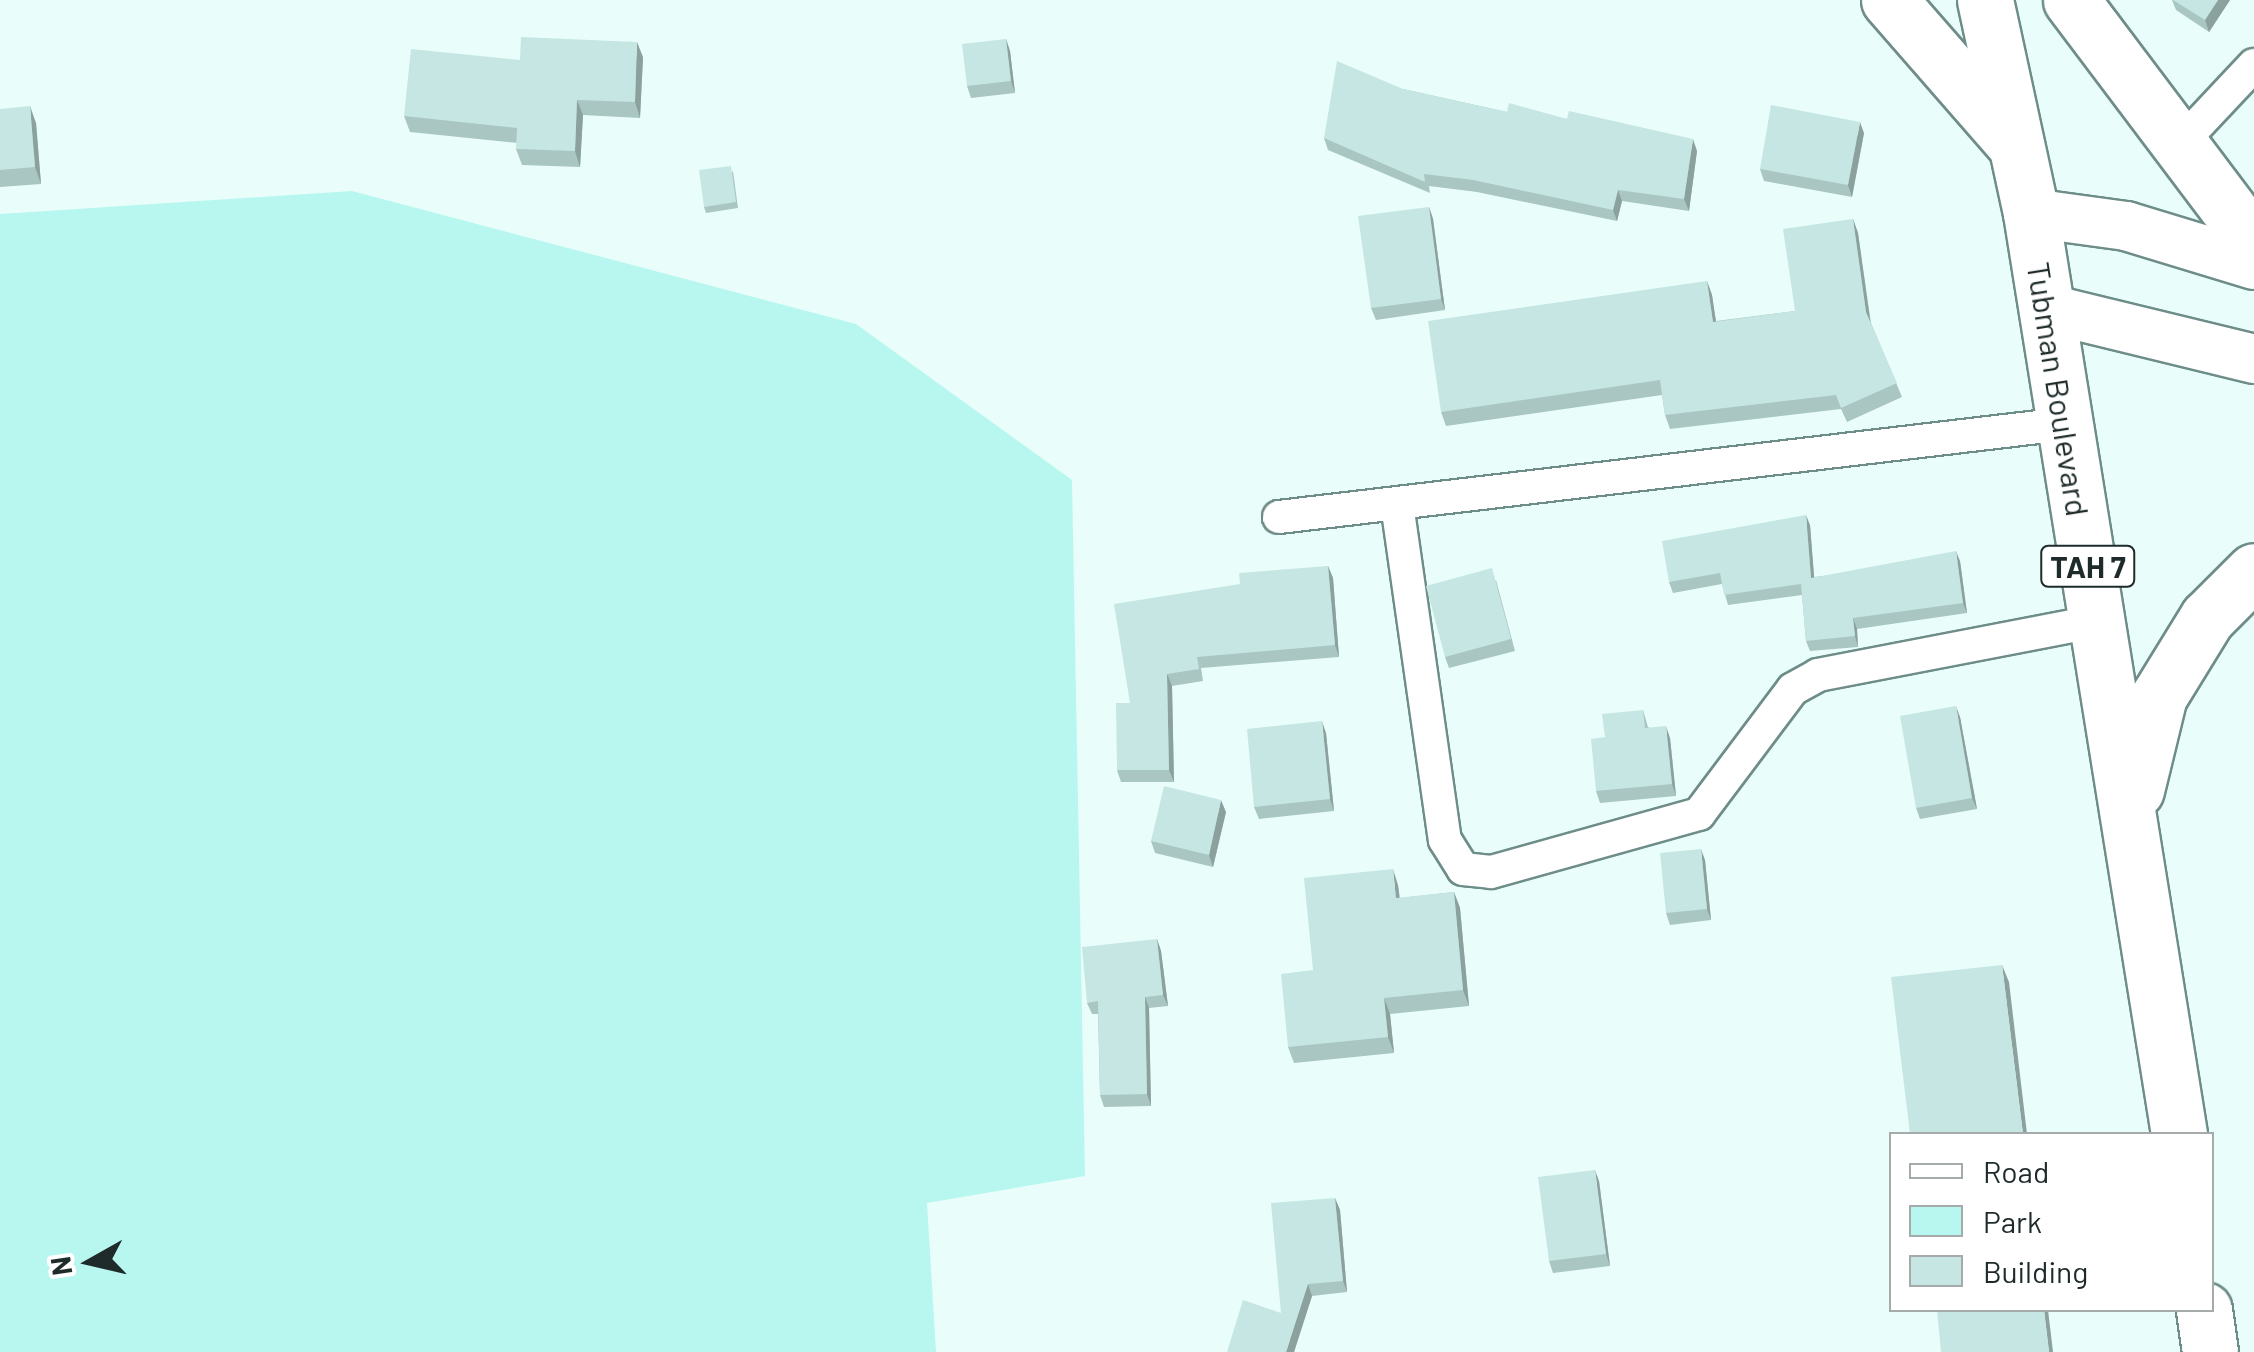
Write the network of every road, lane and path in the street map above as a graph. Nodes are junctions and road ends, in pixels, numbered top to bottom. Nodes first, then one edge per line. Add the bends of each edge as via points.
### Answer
1 (1889, 0) edge
2 (1985, 0) edge
3 (2070, 0) edge
4 (2254, 65) edge
5 (2176, 148) junction
6 (2019, 150) junction
7 (2032, 213) junction
8 (2254, 243) edge
9 (2254, 264) edge
10 (2045, 308) junction
11 (2254, 359) edge
12 (2062, 424) junction
13 (1397, 504) junction
14 (1279, 518) dead end
15 (2254, 570) edge
16 (2098, 621) junction
17 (2132, 807) junction
18 (2179, 1132) edge
19 (2204, 1312) edge
20 (2210, 1352) edge

1 - 6 highway
2 - 6 highway, Tubman Boulevard / TAH 7
3 - 5 highway
4 - 5 street
5 - 8 highway
6 - 7 highway, Tubman Boulevard / TAH 7
7 - 9 street via 2126,226
7 - 10 highway, Tubman Boulevard / TAH 7
10 - 11 street
10 - 12 highway, Tubman Boulevard / TAH 7
12 - 13 street
12 - 16 highway, Tubman Boulevard / TAH 7
13 - 14 street
13 - 16 street via 1445,840 1463,869 1491,872 1699,814 1792,689 1818,674
15 - 17 highway via 2207,618 2160,696
16 - 17 highway, Tubman Boulevard / TAH 7
17 - 18 highway, Tubman Boulevard / TAH 7
19 - 20 highway

